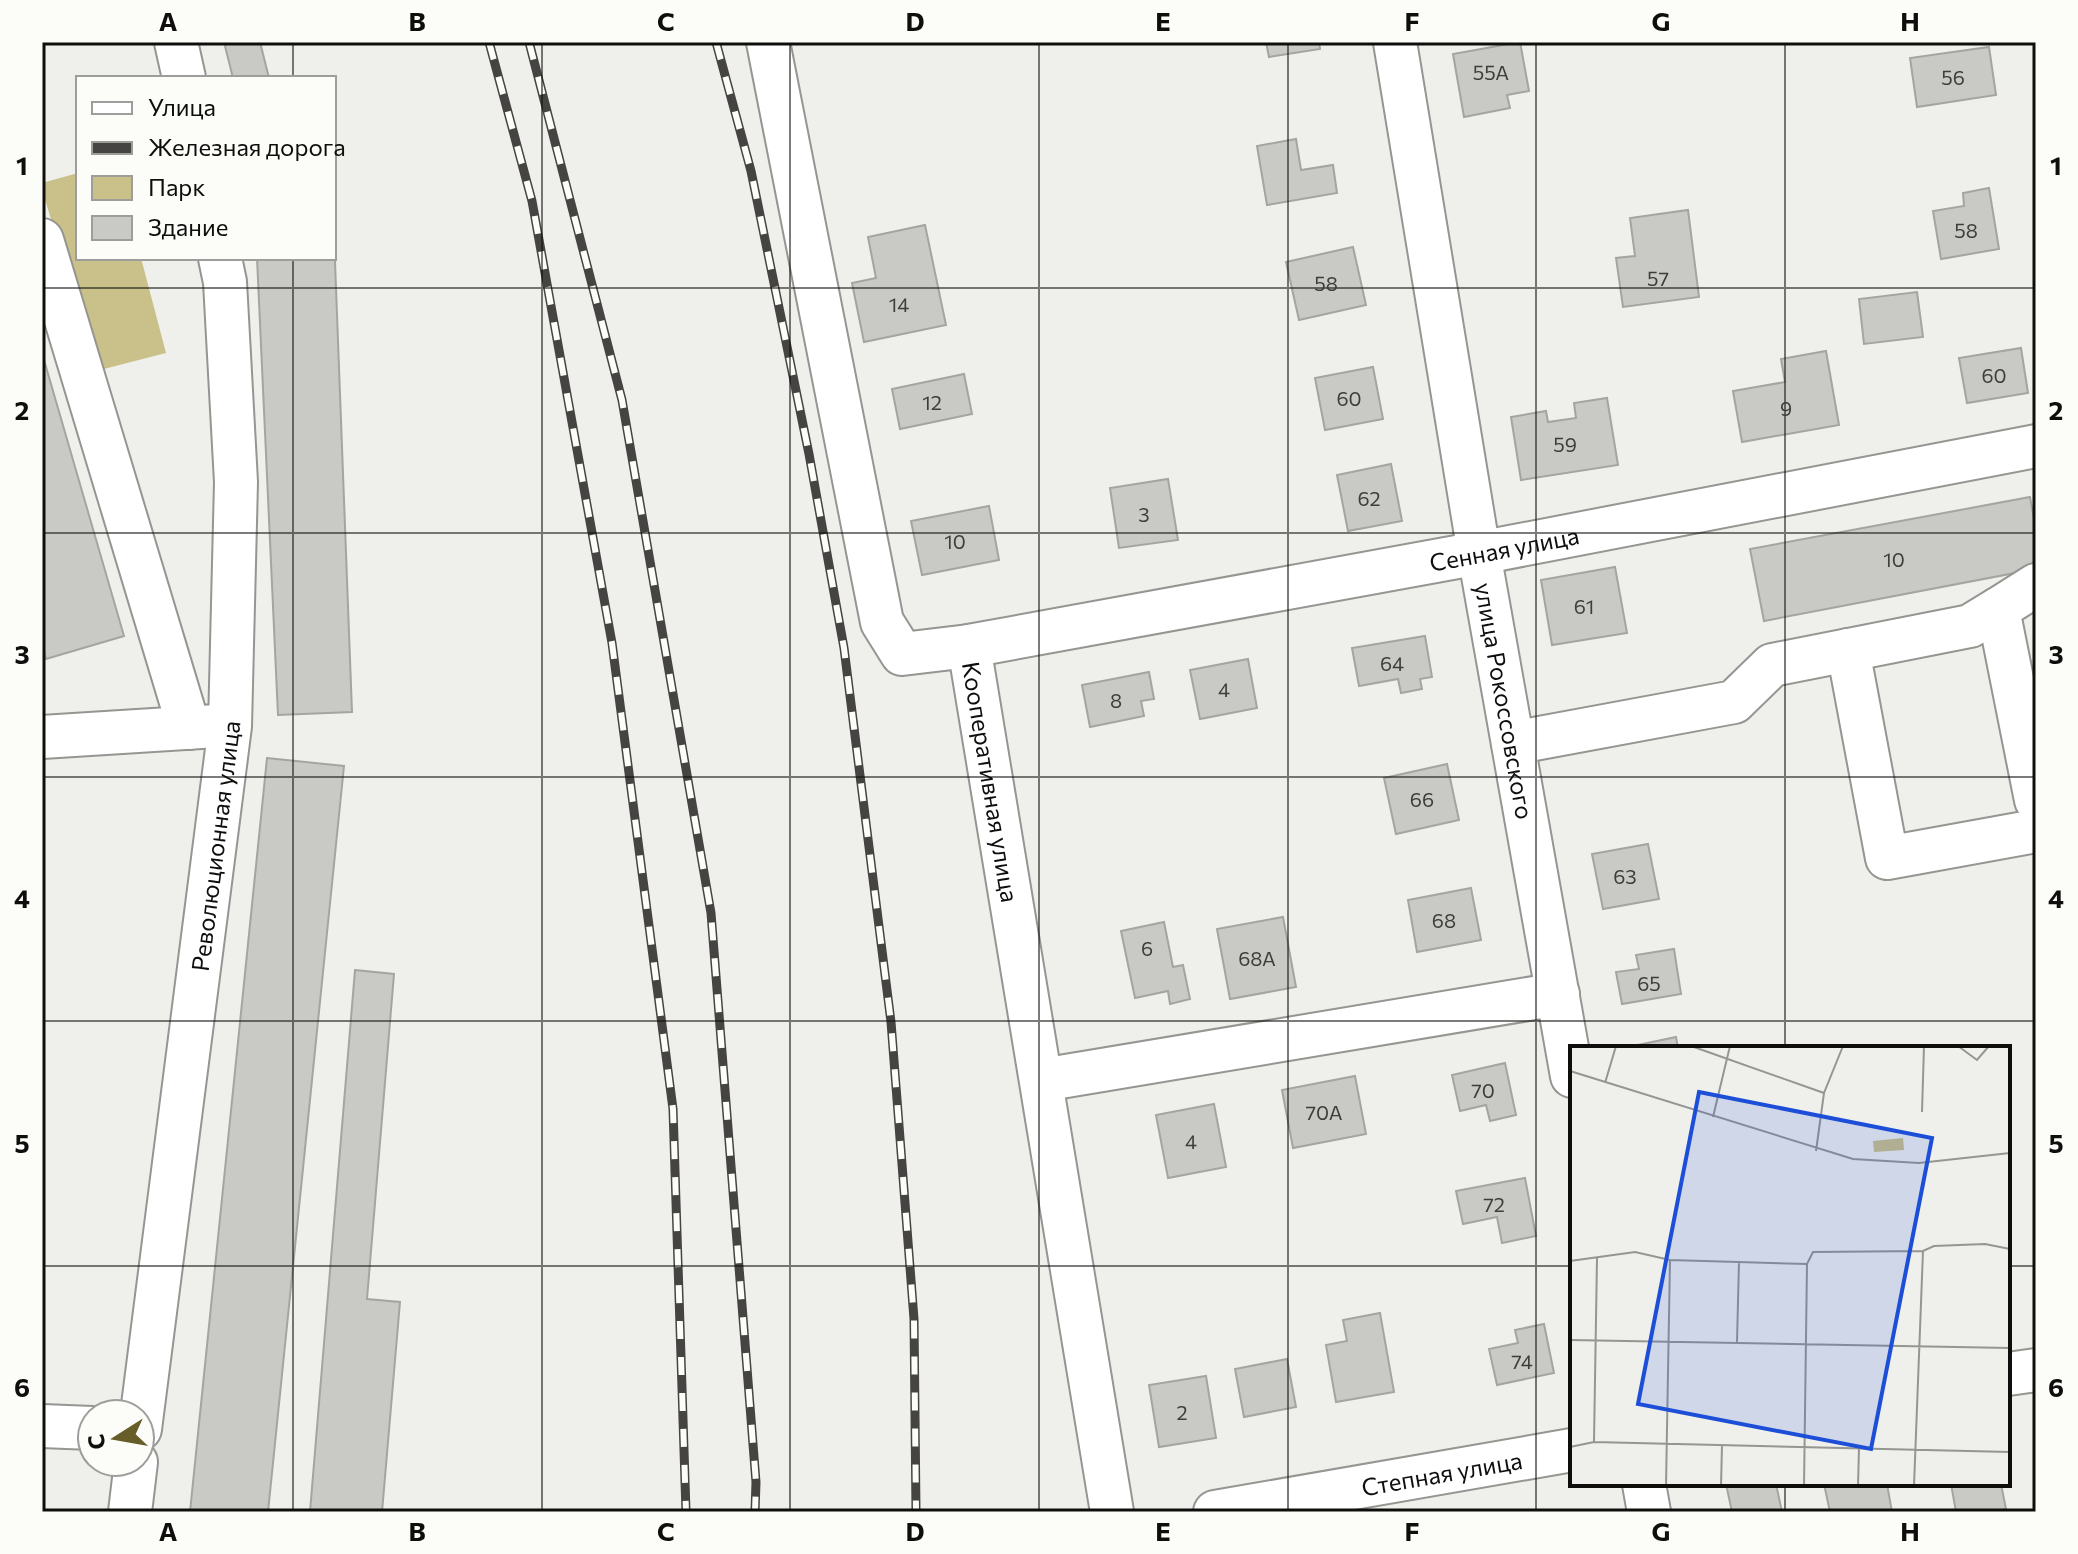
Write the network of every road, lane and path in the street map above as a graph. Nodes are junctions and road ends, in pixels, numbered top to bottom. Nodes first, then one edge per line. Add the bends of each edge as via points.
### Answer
1 (176, 42) edge
2 (768, 42) edge
3 (1395, 42) edge
4 (184, 76) edge
5 (42, 240) edge
6 (220, 260) edge
7 (2036, 446) edge
8 (1479, 553) junction
9 (2036, 585) edge
10 (1998, 609) junction
11 (969, 646) junction
12 (1848, 650) junction
13 (230, 726) junction
14 (189, 728) junction
15 (42, 736) edge
16 (1513, 743) junction
17 (2036, 800) edge
18 (2036, 831) edge
19 (1558, 994) junction
20 (1570, 1064) edge
21 (1042, 1080) junction
22 (2036, 1370) edge
23 (2010, 1374) edge
24 (144, 1398) edge
25 (42, 1426) edge
26 (76, 1427) edge
27 (1570, 1450) edge
28 (134, 1478) edge
29 (1644, 1486) edge
30 (130, 1512) edge
31 (1112, 1512) edge
32 (1215, 1512) edge
33 (1649, 1512) edge

1 - 4 street
2 - 11 street, Кооперативная улица via 882,622 902,654
3 - 8 street, улица Рокоссовского
5 - 14 street
6 - 13 street, Революционная улица via 236,482
7 - 8 street, Сенная улица
8 - 11 street, Сенная улица
8 - 16 street, улица Рокоссовского
9 - 10 street
10 - 12 street via 1970,626
10 - 17 street
11 - 21 street, Кооперативная улица
12 - 16 street via 1772,665 1734,702
12 - 18 street via 1887,858
13 - 14 street
13 - 24 street, Революционная улица
14 - 15 street
16 - 19 street, улица Рокоссовского
19 - 20 street, улица Рокоссовского
19 - 21 street
21 - 31 street, Кооперативная улица
22 - 23 street
25 - 26 street
27 - 32 street, Степная улица
28 - 30 street
29 - 33 street

